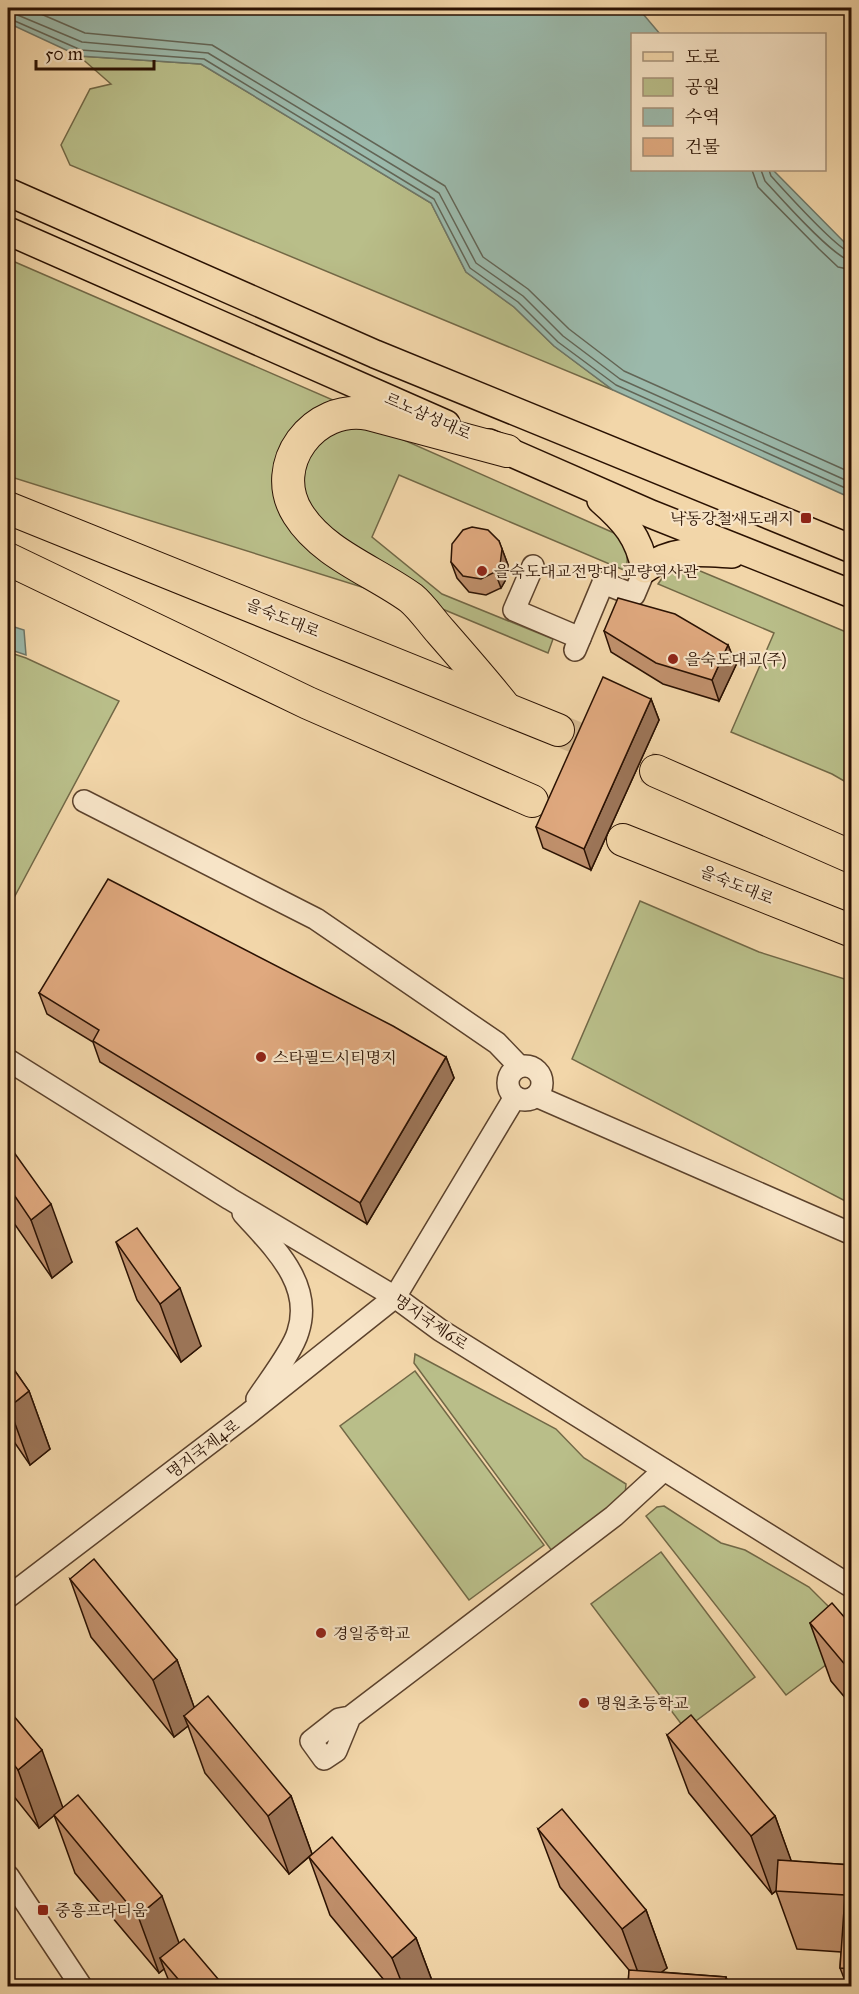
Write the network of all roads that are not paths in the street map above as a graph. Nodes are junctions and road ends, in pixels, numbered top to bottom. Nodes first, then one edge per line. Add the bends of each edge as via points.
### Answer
1 (8, 192) edge
2 (8, 231) edge
3 (507, 451) junction
4 (585, 485) junction
5 (8, 508) edge
6 (852, 549) edge
7 (756, 556) junction
8 (8, 559) edge
9 (533, 566) dead end
10 (645, 569) junction
11 (852, 594) edge
12 (508, 710) junction
13 (558, 730) tunnel mouth
14 (656, 771) tunnel mouth
15 (84, 801) dead end
16 (532, 801) dead end
17 (622, 840) dead end
18 (852, 857) edge
19 (852, 931) edge
20 (8, 1060) edge
21 (519, 1066) junction
22 (525, 1097) junction
23 (230, 1199) junction
24 (852, 1234) edge
25 (395, 1297) junction
26 (248, 1414) junction
27 (664, 1470) junction
28 (852, 1587) edge
29 (8, 1597) edge
30 (350, 1717) dead end
31 (8, 1876) edge
32 (81, 1986) edge

1 - 6 main road via 375,354
2 - 3 main road, 르노삼성대로
3 - 4 main road, 르노삼성대로
3 - 12 highway via 369,414 347,412 325,419 301,439 291,459 290,480 296,512 309,530 412,599
4 - 7 main road, 르노삼성대로
4 - 10 main road via 630,527 642,550
5 - 12 highway, 을숙도대로
7 - 10 main road via 686,552 663,557
7 - 11 main road, 르노삼성대로
8 - 16 highway via 308,703
9 - 10 street via 514,610 578,644 603,583 634,595
12 - 13 highway, 을숙도대로
14 - 18 highway
15 - 21 street via 316,919 497,1043
17 - 19 highway, 을숙도대로
20 - 23 street, 명지국제6로
21 - 22 street via 507,1079 509,1091
21 - 22 street via 530,1066 539,1072 542,1083
22 - 24 street
22 - 25 street
23 - 25 street, 명지국제6로
23 - 26 street via 289,1266 301,1296 298,1332
25 - 26 street, 명지국제4로
25 - 27 street, 명지국제6로 via 440,1330
26 - 29 street, 명지국제4로
27 - 28 street, 명지국제6로
27 - 30 street via 614,1516
31 - 32 street

